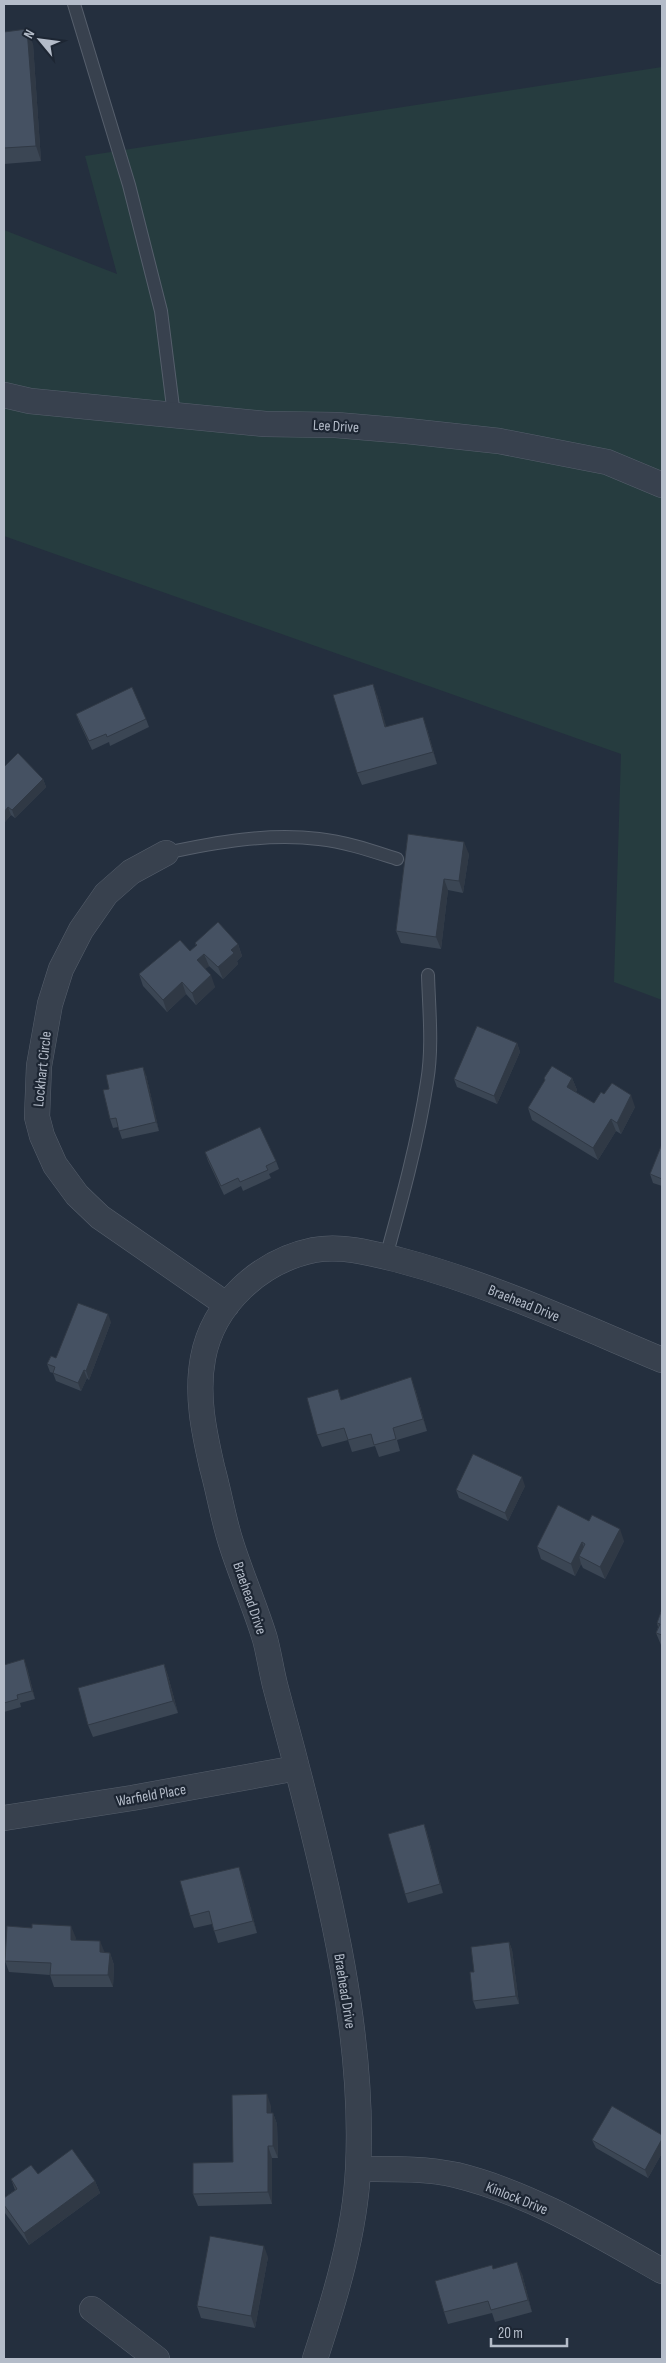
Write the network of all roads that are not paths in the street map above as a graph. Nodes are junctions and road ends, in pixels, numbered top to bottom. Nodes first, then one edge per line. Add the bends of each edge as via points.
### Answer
1 (74, 4) edge
2 (4, 395) edge
3 (174, 415) junction
4 (662, 485) edge
5 (166, 853) joint
6 (397, 859) dead end
7 (428, 975) dead end
8 (386, 1257) junction
9 (226, 1305) junction
10 (662, 1360) edge
11 (297, 1768) junction
12 (4, 1818) edge
13 (358, 2169) junction
14 (662, 2271) edge
15 (92, 2308) dead end
16 (157, 2359) edge
17 (315, 2359) edge

1 - 3 lane via 128,184 161,311
2 - 3 street, Lee Drive via 30,401
3 - 4 street, Lee Drive via 499,441 607,462
5 - 6 lane via 223,842 319,839 359,846
5 - 9 street, Lockhart Circle via 131,872 106,894 81,930 61,969 50,1004 39,1066 38,1117 42,1136 55,1165 77,1196 100,1217
7 - 8 lane via 428,1081 410,1169
8 - 9 street, Braehead Drive via 338,1248 290,1257 243,1286
8 - 10 street, Braehead Drive via 485,1287
9 - 11 street, Braehead Drive via 211,1331 203,1360 201,1398 204,1429 230,1542 265,1641
11 - 12 street, Warfield Place
11 - 13 street, Braehead Drive via 336,1932 351,2030 359,2106
13 - 14 street, Kinlock Drive via 417,2170 456,2175 514,2194 568,2219
13 - 17 street, Braehead Drive via 346,2247
15 - 16 street

